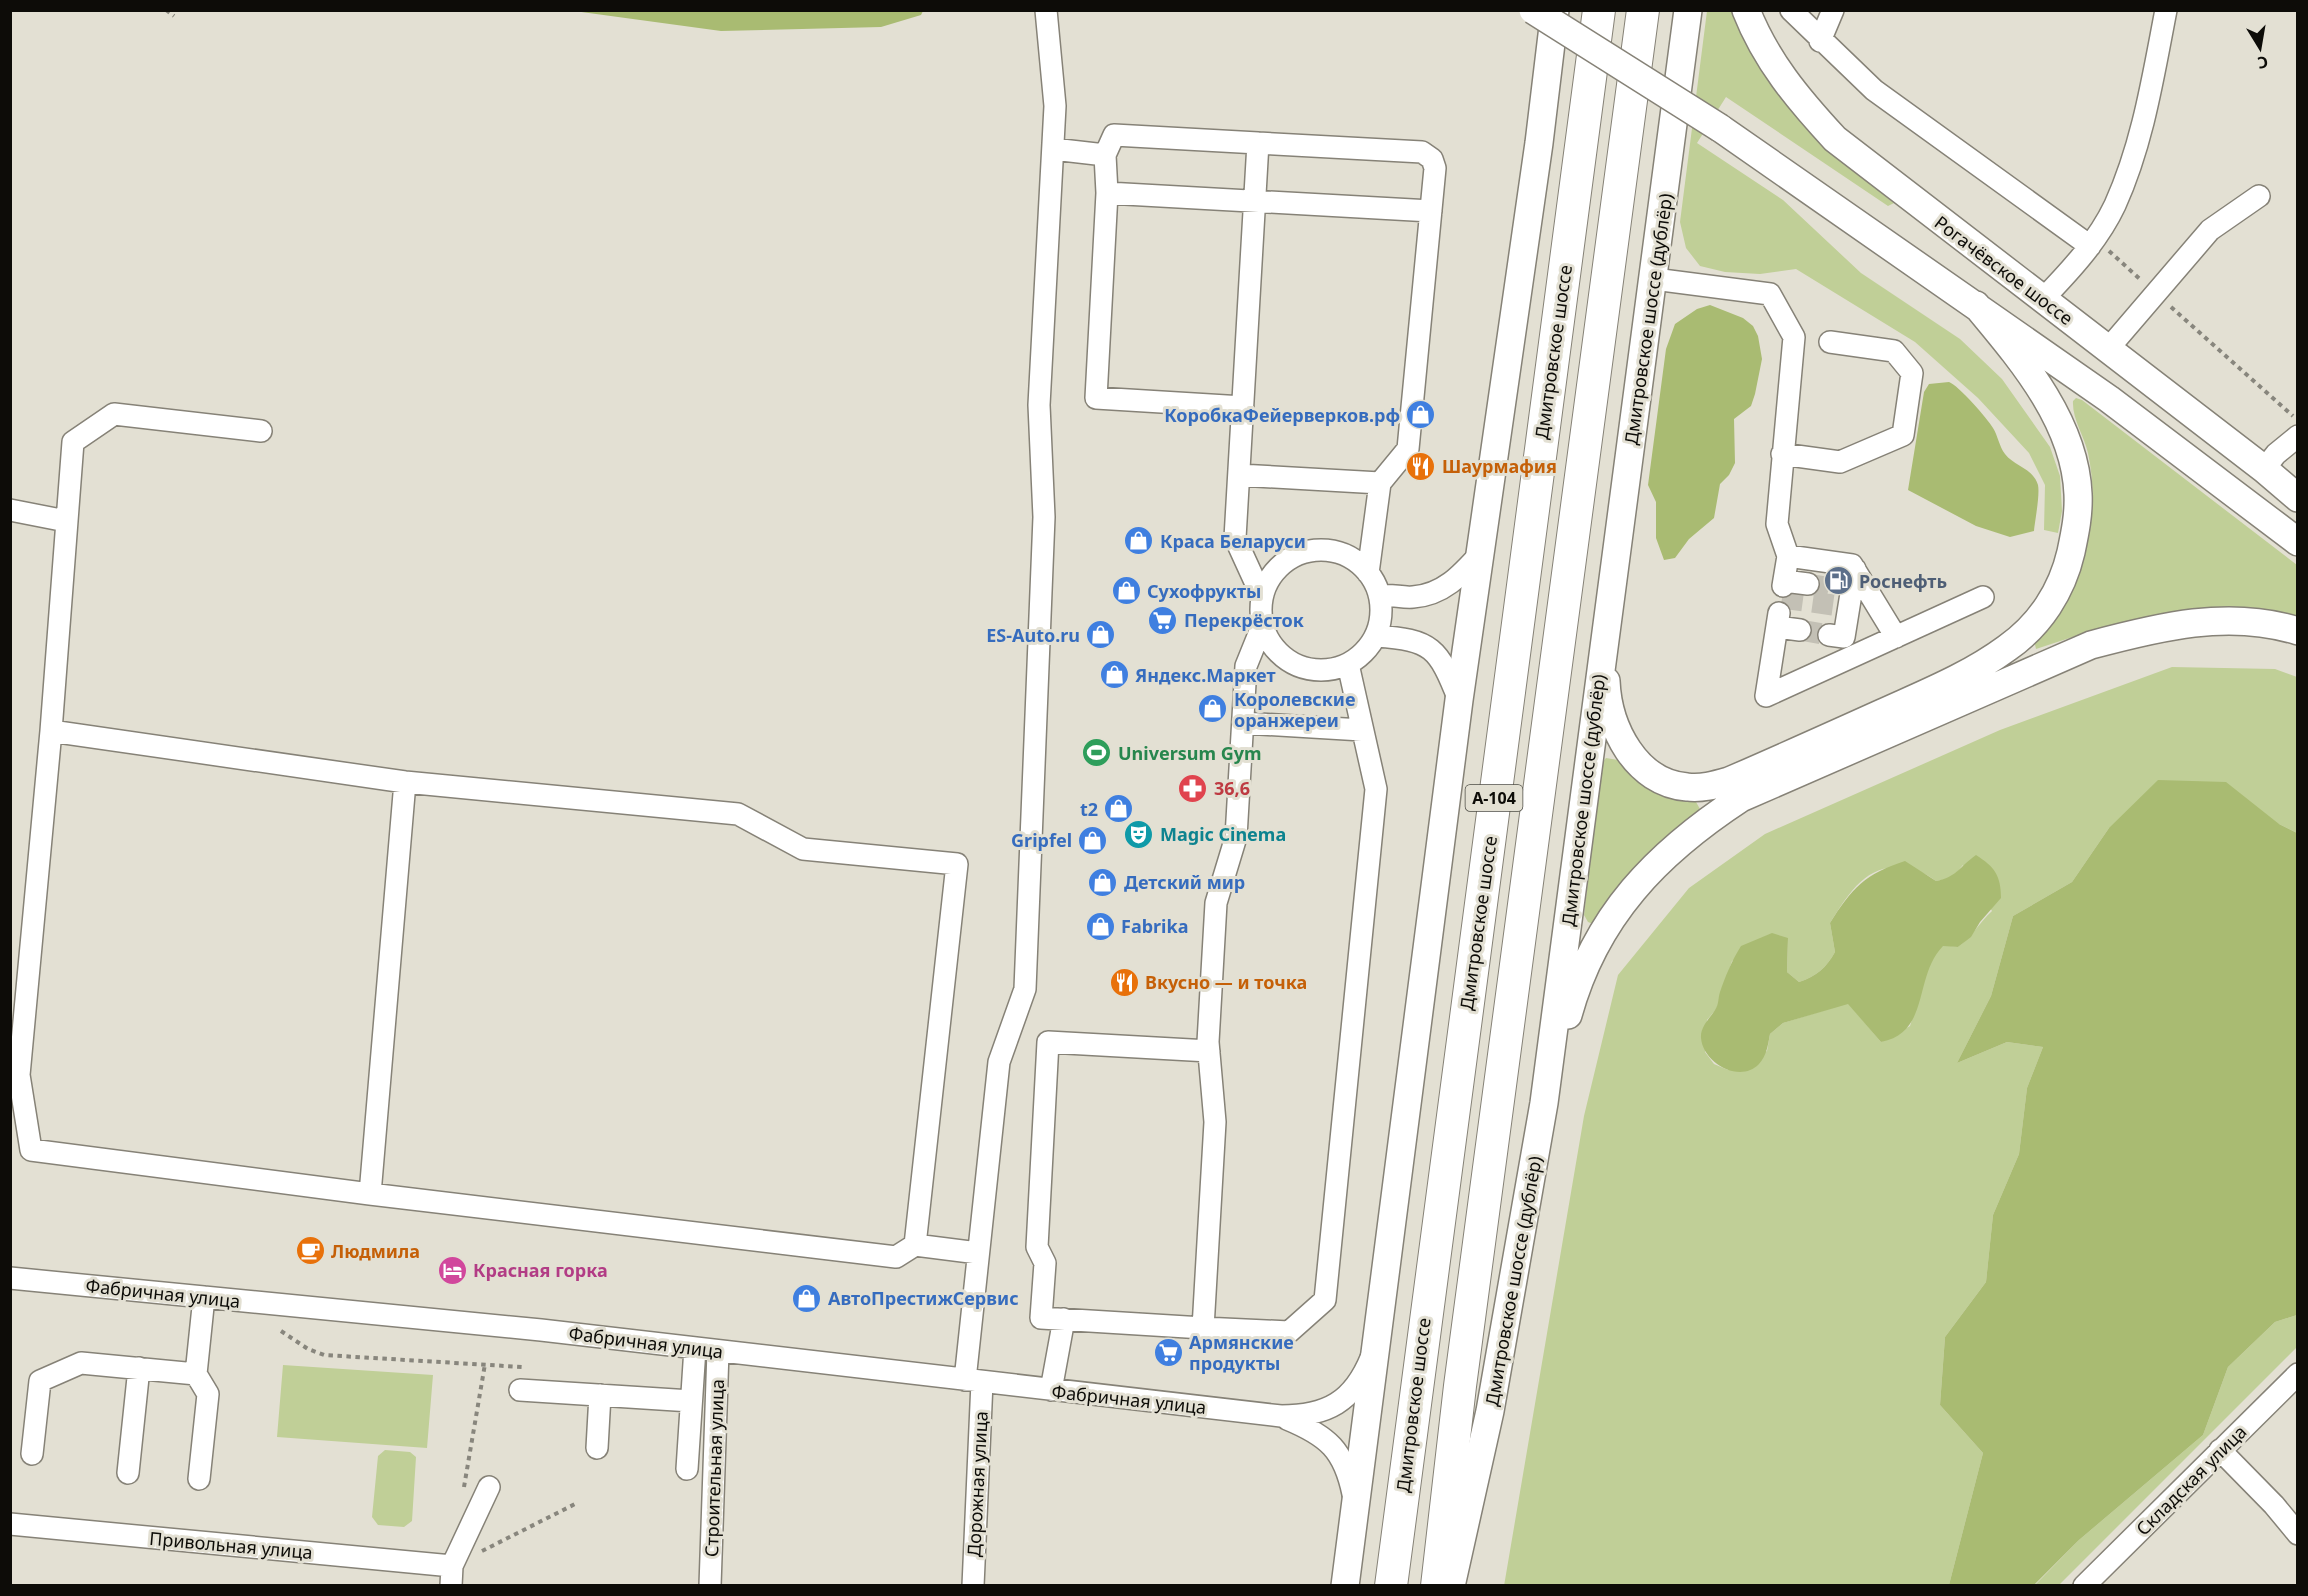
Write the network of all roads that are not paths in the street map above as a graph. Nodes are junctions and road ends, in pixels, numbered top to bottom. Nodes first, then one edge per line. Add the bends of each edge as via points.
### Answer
1 (1046, 10) edge
2 (1533, 10) edge
3 (1555, 10) edge
4 (1599, 10) edge
5 (1643, 10) edge
6 (1688, 10) edge
7 (1746, 10) edge
8 (1791, 10) edge
9 (1833, 10) edge
10 (2166, 10) edge
11 (1820, 41) junction
12 (1258, 143) junction
13 (1053, 149) junction
14 (1105, 154) junction
15 (1107, 192) junction
16 (2259, 196) dead end
17 (1255, 201) junction
18 (1431, 211) junction
19 (2092, 242) junction
20 (1654, 279) junction
21 (2043, 299) junction
22 (1976, 305) junction
23 (1830, 342) dead end
24 (2108, 349) junction
25 (1243, 407) junction
26 (261, 430) dead end
27 (2298, 436) edge
28 (1782, 454) junction
29 (2264, 469) junction
30 (1239, 475) junction
31 (1380, 483) junction
32 (2298, 498) edge
33 (10, 510) edge
34 (66, 521) junction
35 (2298, 542) edge
36 (1480, 554) junction
37 (1788, 556) junction
38 (1855, 569) junction
39 (1368, 573) junction
40 (1808, 584) tunnel mouth
41 (1380, 596) junction
42 (1262, 597) junction
43 (1983, 597) dead end
44 (1263, 624) junction
45 (1800, 630) tunnel mouth
46 (2298, 631) edge
47 (1829, 635) dead end
48 (1376, 636) junction
49 (1896, 636) junction
50 (1604, 642) junction
51 (1348, 664) junction
52 (1459, 700) junction
53 (1243, 723) junction
54 (1362, 730) junction
55 (51, 731) junction
56 (405, 782) junction
57 (1209, 1052) junction
58 (1544, 1103) junction
59 (370, 1194) junction
60 (915, 1245) junction
61 (978, 1253) junction
62 (10, 1278) edge
63 (204, 1297) junction
64 (1064, 1319) junction
65 (1203, 1328) junction
66 (695, 1348) junction
67 (718, 1351) junction
68 (1373, 1352) junction
69 (139, 1368) junction
70 (196, 1374) junction
71 (2298, 1374) edge
72 (974, 1381) junction
73 (520, 1390) dead end
74 (1051, 1390) junction
75 (600, 1395) junction
76 (691, 1401) junction
77 (1281, 1416) junction
78 (597, 1448) dead end
79 (2220, 1450) junction
80 (32, 1454) dead end
81 (687, 1469) dead end
82 (128, 1473) dead end
83 (199, 1479) dead end
84 (489, 1487) dead end
85 (1355, 1502) junction
86 (10, 1524) edge
87 (2298, 1534) edge
88 (451, 1576) edge
89 (711, 1586) edge
90 (973, 1586) edge
91 (1345, 1586) edge
92 (1391, 1586) edge
93 (1437, 1586) edge
94 (1451, 1586) edge
95 (2084, 1586) edge

1 - 13 street, Дорожная улица via 1055,106
2 - 22 main road, bridge via 1720,128
3 - 36 main road
4 - 92 highway, Дмитровское шоссе / А-104
5 - 93 highway, А-104 via 1463,1363
6 - 20 main road, Дмитровское шоссе (дублёр)
7 - 21 main road, Рогачёвское шоссе via 1756,37 1790,90 1835,139
8 - 11 street
9 - 11 street
10 - 19 street via 2143,129 2114,206
11 - 19 street via 1874,90
12 - 14 street via 1114,135
12 - 17 street
12 - 18 street via 1422,152 1432,159 1435,168
13 - 14 street
13 - 61 street, Дорожная улица via 1039,405 1044,516 1025,988 999,1062
14 - 15 street
15 - 17 street
15 - 25 street via 1096,398
16 - 24 street via 2210,230
17 - 18 street
17 - 25 street
18 - 31 street via 1408,449
19 - 21 street via 2079,262
20 - 28 street via 1770,294 1794,337
20 - 50 main road, Дмитровское шоссе (дублёр)
21 - 24 main road, Рогачёвское шоссе
22 - 35 main road via 2109,399
22 - 50 main road via 2027,366 2070,451 2078,492 2077,525 2065,578 2038,621 1965,676 1729,782 1687,788 1653,775 1634,761 1622,741 1606,688
23 - 28 street via 1894,351 1912,373 1903,435 1840,462
24 - 29 main road, Рогачёвское шоссе
25 - 30 street
26 - 34 street via 114,414 73,442
27 - 29 street
28 - 37 street via 1777,524
29 - 32 main road, Рогачёвское шоссе
30 - 31 street
30 - 42 street via 1235,538
31 - 39 street
33 - 34 street
34 - 55 street
36 - 41 street via 1455,581 1437,591 1413,597
36 - 52 main road
37 - 38 street via 1852,565
37 - 40 street via 1784,584
38 - 47 street via 1842,598 1844,637
38 - 49 street
39 - 41 street
39 - 42 street via 1347,556 1321,550 1307,552 1279,568
41 - 48 street via 1382,610
42 - 44 street
43 - 49 street
44 - 51 street via 1274,648 1295,664 1321,671
44 - 53 street via 1246,666
45 - 49 street via 1778,620 1766,696
46 - 58 main road via 2246,622 2199,621 2091,645 1741,798 1708,819 1652,867 1625,897 1586,961
48 - 51 street
48 - 52 street via 1412,639 1431,649 1446,668
50 - 58 main road, Дмитровское шоссе (дублёр)
51 - 54 street
52 - 68 main road
53 - 54 street
53 - 57 street via 1236,837 1216,903
54 - 65 street via 1376,789 1325,1300 1288,1332
55 - 56 street
55 - 59 street via 19,1075 31,1150
56 - 59 street
56 - 60 street via 738,814 803,849 957,864
57 - 64 street via 1048,1042 1037,1247 1045,1263 1041,1318
57 - 65 street via 1215,1122
58 - 94 main road, Дмитровское шоссе (дублёр) via 1490,1411
59 - 60 street via 896,1257
60 - 61 street
61 - 72 street, Дорожная улица
62 - 63 street, Фабричная улица
63 - 66 street, Фабричная улица
63 - 70 street
64 - 65 street
64 - 74 street
66 - 67 street, Фабричная улица
66 - 76 street
67 - 72 street, Фабричная улица
67 - 89 street, Строительная улица
68 - 77 street, Фабричная улица via 1363,1378 1329,1409 1308,1416
68 - 85 main road
69 - 70 street
69 - 80 street via 81,1362 40,1381
69 - 82 street
70 - 83 street via 208,1394
71 - 79 street, Складская улица
72 - 74 street, Фабричная улица
72 - 90 street, Дорожная улица
73 - 75 street
74 - 77 street, Фабричная улица
75 - 76 street
75 - 78 street
76 - 81 street
77 - 85 street, Фабричная улица via 1308,1427 1333,1446 1348,1471
79 - 87 street
79 - 95 street, Складская улица
84 - 88 street
85 - 91 main road
86 - 88 street, Привольная улица

